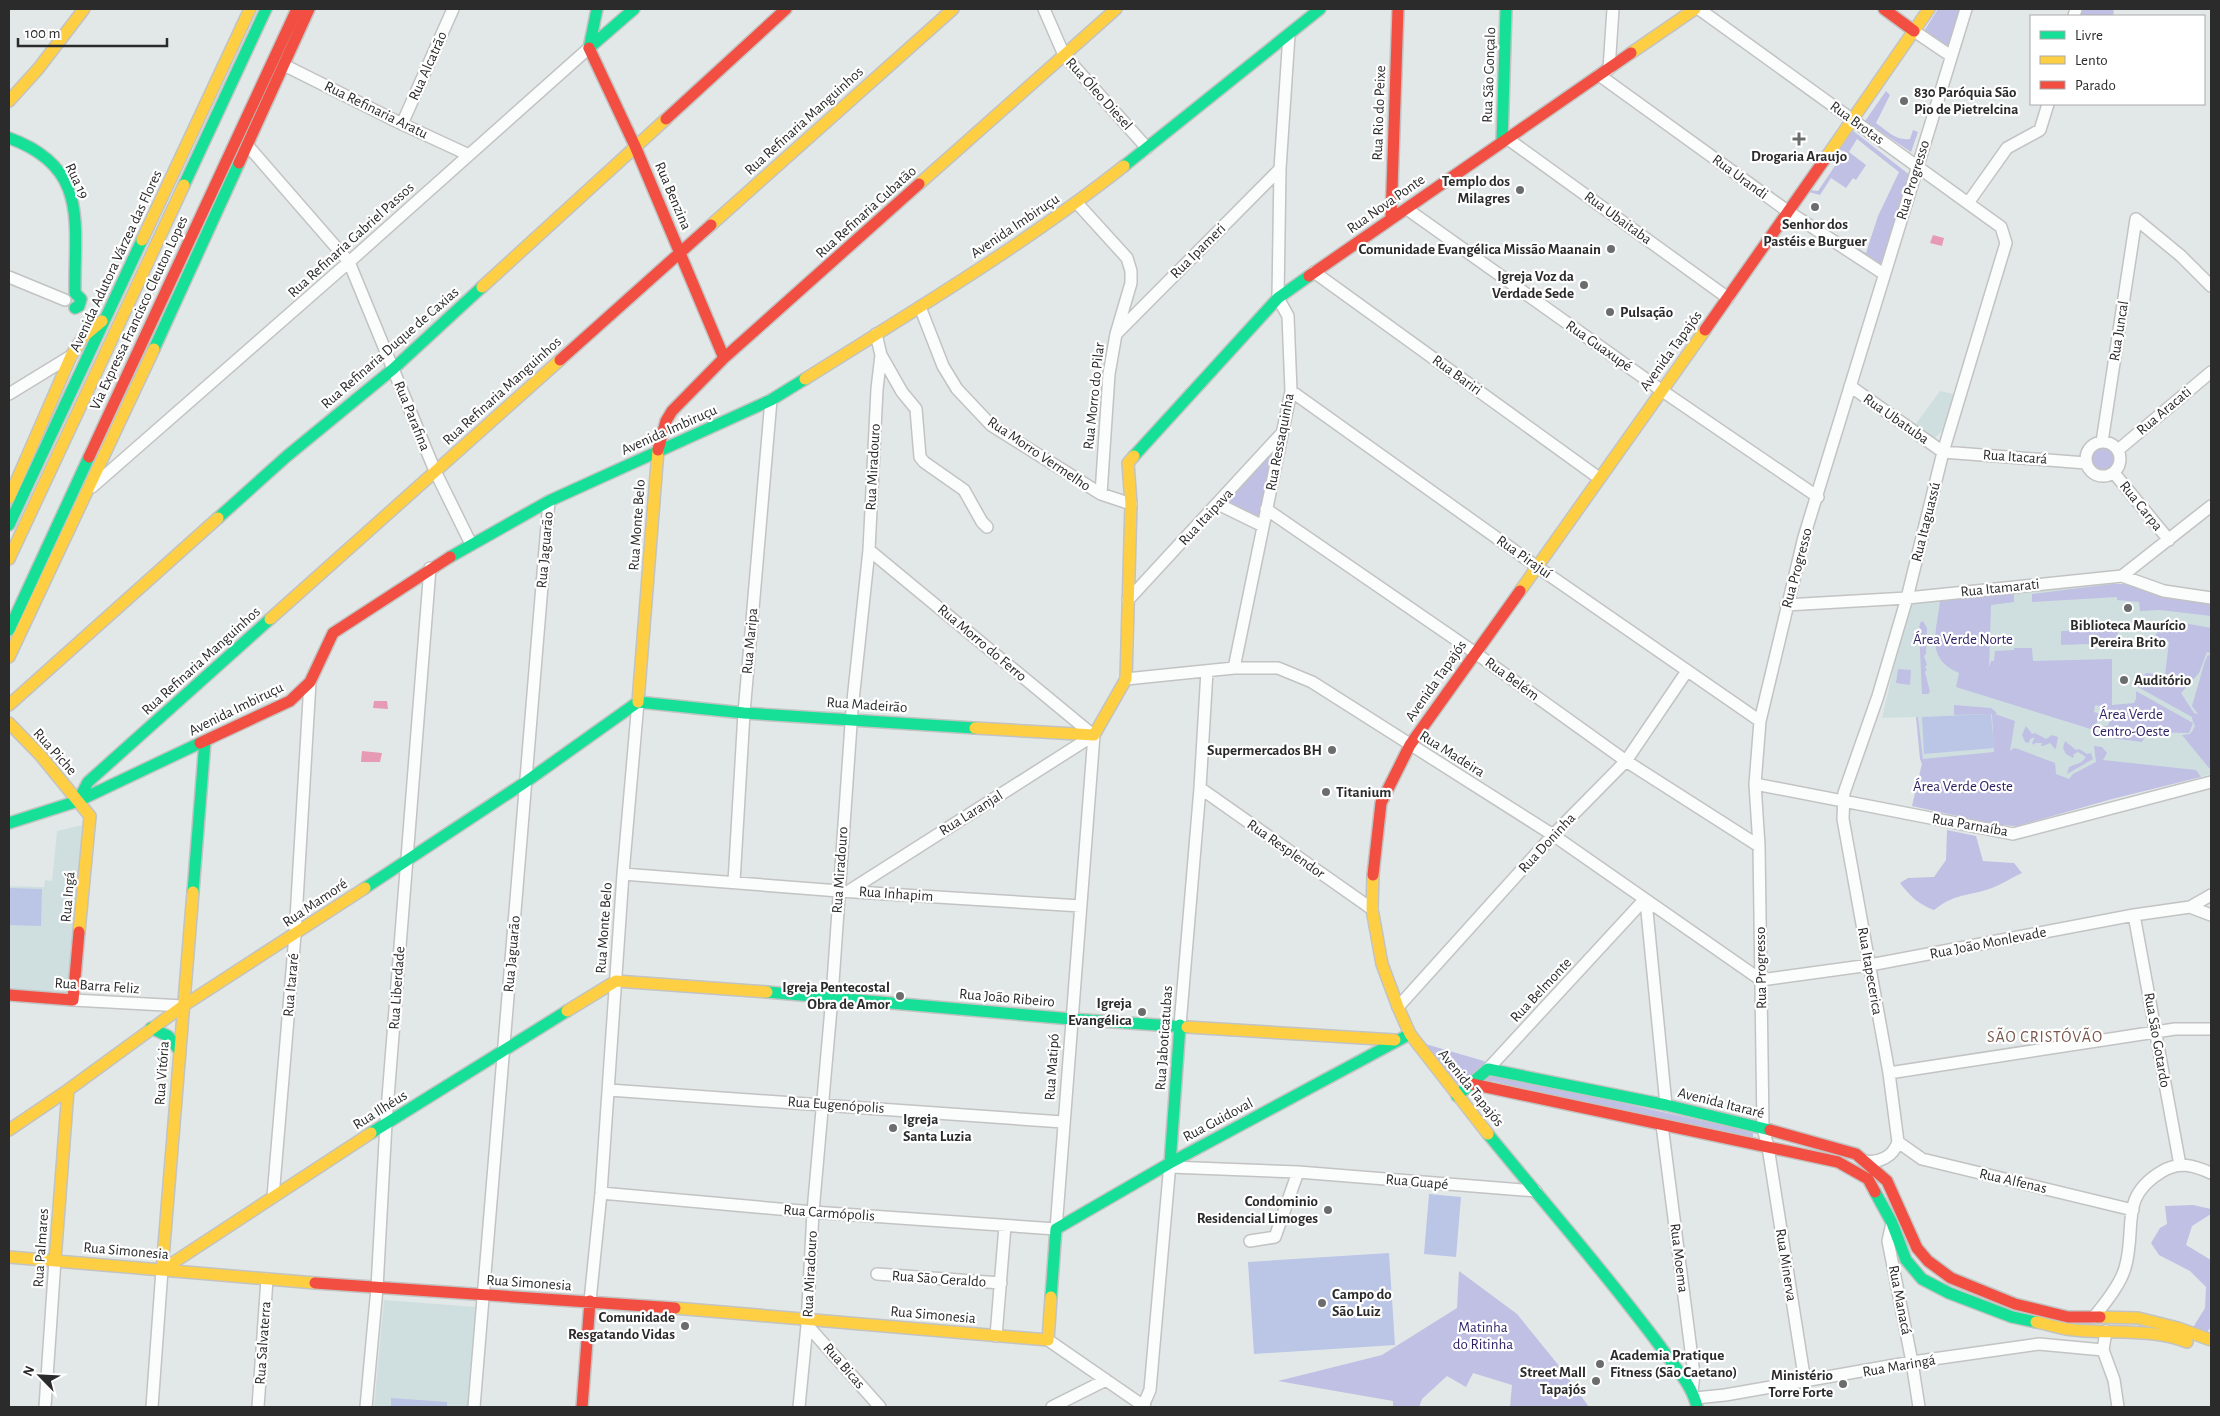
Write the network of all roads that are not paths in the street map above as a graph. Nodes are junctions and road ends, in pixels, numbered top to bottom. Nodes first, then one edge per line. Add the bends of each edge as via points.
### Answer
1 (84, 9) edge
2 (250, 9) edge
3 (266, 9) edge
4 (298, 9) edge
5 (309, 9) edge
6 (453, 9) edge
7 (596, 9) edge
8 (634, 9) edge
9 (786, 9) edge
10 (953, 9) edge
11 (1044, 9) edge
12 (1116, 9) edge
13 (1320, 9) edge
14 (1398, 9) edge
15 (1506, 9) edge
16 (1613, 9) edge
17 (1695, 9) edge
18 (1699, 9) edge
19 (1884, 9) edge
20 (1929, 9) edge
21 (1966, 9) edge
22 (1914, 31) junction
23 (1289, 35) junction
24 (589, 48) junction
25 (1064, 55) junction
26 (1951, 56) junction
27 (284, 64) junction
28 (1604, 72) junction
29 (9, 101) edge
30 (2048, 105) edge
31 (1852, 120) junction
32 (402, 124) junction
33 (9, 138) edge
34 (1505, 140) junction
35 (248, 146) junction
36 (636, 146) junction
37 (1147, 148) junction
38 (469, 155) junction
39 (1917, 166) junction
40 (1280, 169) junction
41 (1077, 203) junction
42 (1968, 203) junction
43 (1407, 209) junction
44 (1789, 211) junction
45 (1391, 219) junction
46 (2006, 243) joint
47 (680, 252) junction
48 (350, 262) junction
49 (1314, 272) junction
50 (1884, 274) junction
51 (9, 277) edge
52 (2211, 286) edge
53 (1278, 298) junction
54 (1728, 298) junction
55 (65, 300) joint
56 (83, 305) junction
57 (920, 307) junction
58 (107, 315) junction
59 (876, 334) junction
60 (1116, 334) junction
61 (83, 337) junction
62 (71, 356) junction
63 (881, 356) junction
64 (724, 358) junction
65 (393, 369) junction
66 (2211, 372) edge
67 (1850, 386) junction
68 (1661, 390) junction
69 (1291, 391) junction
70 (9, 394) edge
71 (771, 400) junction
72 (1283, 432) junction
73 (2102, 442) junction
74 (2118, 450) junction
75 (658, 452) junction
76 (1943, 452) junction
77 (2086, 463) junction
78 (435, 471) junction
79 (2114, 473) junction
80 (1599, 478) junction
81 (86, 492) junction
82 (1101, 494) junction
83 (1818, 497) junction
84 (9, 498) edge
85 (550, 501) junction
86 (1131, 504) junction
87 (1218, 504) junction
88 (2211, 506) edge
89 (1266, 509) junction
90 (9, 525) edge
91 (1263, 526) junction
92 (987, 527) dead end
93 (2169, 540) junction
94 (471, 544) junction
95 (869, 550) junction
96 (9, 558) edge
97 (1536, 566) junction
98 (430, 568) junction
99 (2122, 576) junction
100 (1907, 598) junction
101 (2211, 598) edge
102 (1128, 600) junction
103 (1786, 605) junction
104 (9, 630) edge
105 (1474, 652) junction
106 (9, 657) edge
107 (1234, 668) junction
108 (1207, 671) junction
109 (1686, 671) junction
110 (1126, 679) junction
111 (310, 682) junction
112 (638, 702) junction
113 (9, 705) edge
114 (744, 713) junction
115 (852, 718) junction
116 (1760, 721) junction
117 (9, 723) edge
118 (1094, 735) junction
119 (206, 741) junction
120 (1410, 745) junction
121 (1626, 761) junction
122 (527, 778) junction
123 (2211, 782) edge
124 (1755, 784) junction
125 (1200, 788) junction
126 (78, 801) junction
127 (1843, 801) junction
128 (9, 823) edge
129 (1553, 835) junction
130 (1759, 846) junction
131 (407, 859) junction
132 (623, 874) junction
133 (734, 882) junction
134 (844, 891) junction
135 (2211, 895) edge
136 (1645, 900) junction
137 (1080, 906) junction
138 (2190, 907) junction
139 (1372, 909) junction
140 (2134, 915) junction
141 (2211, 915) edge
142 (295, 935) junction
143 (1870, 965) junction
144 (1761, 980) junction
145 (616, 982) junction
146 (9, 995) edge
147 (832, 997) junction
148 (73, 1000) junction
149 (183, 1006) junction
150 (1398, 1007) junction
151 (1071, 1019) junction
152 (1180, 1025) junction
153 (151, 1028) junction
154 (2211, 1029) edge
155 (2156, 1033) junction
156 (1410, 1034) junction
157 (1349, 1037) junction
158 (1395, 1040) junction
159 (179, 1050) junction
160 (504, 1050) junction
161 (1352, 1064) junction
162 (1488, 1069) junction
163 (1889, 1073) junction
164 (1472, 1084) junction
165 (68, 1090) junction
166 (609, 1090) junction
167 (1457, 1096) junction
168 (822, 1104) junction
169 (1666, 1105) junction
170 (1063, 1122) junction
171 (386, 1123) junction
172 (1662, 1125) junction
173 (1763, 1128) junction
174 (9, 1130) edge
175 (1898, 1142) junction
176 (1768, 1147) junction
177 (1864, 1161) junction
178 (1170, 1165) junction
179 (2180, 1165) junction
180 (1298, 1172) junction
181 (2211, 1173) edge
182 (1536, 1191) junction
183 (601, 1194) junction
184 (272, 1197) junction
185 (2133, 1210) junction
186 (813, 1212) junction
187 (1892, 1223) junction
188 (1005, 1226) junction
189 (1056, 1230) junction
190 (1250, 1241) dead end
191 (164, 1242) junction
192 (9, 1257) edge
193 (55, 1260) junction
194 (185, 1266) junction
195 (162, 1270) junction
196 (878, 1274) dead end
197 (268, 1279) junction
198 (1001, 1283) junction
199 (377, 1288) junction
200 (483, 1295) junction
201 (590, 1302) junction
202 (2094, 1317) junction
203 (808, 1322) junction
204 (2106, 1331) junction
205 (996, 1336) junction
206 (1048, 1340) junction
207 (2211, 1340) edge
208 (2103, 1350) junction
209 (2211, 1351) edge
210 (1912, 1362) junction
211 (1106, 1380) junction
212 (1805, 1382) junction
213 (1695, 1399) edge
214 (1144, 1406) edge
215 (45, 1407) edge
216 (152, 1407) edge
217 (258, 1407) edge
218 (366, 1407) edge
219 (474, 1407) edge
220 (582, 1407) edge
221 (800, 1407) edge
222 (880, 1407) edge
223 (1052, 1407) edge
224 (1706, 1407) edge
225 (1919, 1407) edge
226 (2118, 1407) edge

1 - 29 main road
2 - 58 main road, Avenida Adutora Várzea das Flores
3 - 96 main road, Via Expressa Francisco Cleuton Lopes
4 - 104 main road, Via Expressa Francisco Cleuton Lopes
5 - 27 main road
6 - 32 street, Rua Alcatrão
7 - 24 main road
8 - 24 main road, Rua Refinaria Gabriel Passos
9 - 36 main road, Rua Refinaria Duque de Caxias
10 - 47 main road, Rua Refinaria Manguinhos
11 - 25 street, Rua Óleo Diesel
12 - 25 main road, Rua Refinaria Cubatão
13 - 23 main road, Avenida Imbiruçu
14 - 45 main road, Rua Rio do Peixe
15 - 34 main road, Rua São Gonçalo
16 - 28 street
17 - 28 main road, Rua Nova Ponte
18 - 31 street, Rua Brotas
19 - 22 main road
20 - 22 main road, Avenida Tapajós
21 - 26 street, Rua Progresso
22 - 26 street
22 - 31 main road, Avenida Tapajós
23 - 37 main road, Avenida Imbiruçu
23 - 40 street, Rua Ressaquinha
24 - 36 main road, Rua Benzina
24 - 38 street, Rua Refinaria Gabriel Passos
25 - 37 street, Rua Óleo Diesel
25 - 64 main road, Rua Refinaria Cubatão
26 - 39 street, Rua Progresso
27 - 32 street, Rua Refinaria Aratu
27 - 35 main road
28 - 34 main road, Rua Nova Ponte
28 - 44 street, Rua Urandi
30 - 42 street via 2040,130 2007,148
31 - 39 street, Rua Brotas
31 - 44 main road, Avenida Tapajós
32 - 38 street, Rua Refinaria Aratu
33 - 56 main road, Rua 19 via 40,153 52,163 73,199
34 - 43 main road, Rua Nova Ponte
34 - 54 street, Rua Ubaitaba
35 - 48 street, Rua Parafina
35 - 81 main road
36 - 47 main road, Rua Benzina
36 - 65 main road, Rua Refinaria Duque de Caxias
37 - 41 main road, Avenida Imbiruçu
38 - 48 street, Rua Refinaria Gabriel Passos
39 - 42 street, Rua Brotas
39 - 50 street, Rua Progresso
40 - 53 street, Rua Ressaquinha
40 - 60 street, Rua Ipameri
41 - 57 main road, Avenida Imbiruçu
41 - 60 street, Rua Morro do Pilar via 1127,258 1131,271 1131,283
42 - 46 street, Rua Brotas via 2001,226
43 - 45 main road, Rua Nova Ponte
43 - 68 street, Rua Guaxupé
44 - 50 street, Rua Urandi
44 - 54 main road, Avenida Tapajós
45 - 49 main road, Rua Nova Ponte
46 - 76 street, Rua Itaguassú
47 - 64 main road, Rua Benzina
47 - 78 main road, Rua Refinaria Manguinhos
48 - 65 street, Rua Parafina
48 - 81 street, Rua Refinaria Gabriel Passos
49 - 53 main road, Rua Nova Ponte
49 - 80 street, Rua Bariri
50 - 67 street, Rua Progresso
51 - 55 street
52 - 73 street, Rua Juncal via 2136,219
53 - 69 street, Rua Ressaquinha via 1288,316
53 - 86 main road, Rua Nova Ponte via 1128,463
54 - 68 main road, Avenida Tapajós
55 - 56 main road via 68,307
56 - 58 main road
56 - 61 main road, Rua 19
57 - 59 main road, Avenida Imbiruçu
57 - 82 street, Rua Morro Vermelho via 942,366 957,388 987,420
58 - 61 main road
58 - 90 main road, Avenida Adutora Várzea das Flores
59 - 63 street, Rua Miradouro
59 - 71 main road, Avenida Imbiruçu
60 - 82 street, Rua Morro do Pilar via 1109,374
61 - 62 main road
62 - 70 street
62 - 84 main road
63 - 92 street via 916,409 920,457 964,490
63 - 95 street, Rua Miradouro
64 - 75 main road, Rua Refinaria Cubatão via 672,411
65 - 78 street, Rua Parafina
65 - 113 main road, Rua Refinaria Duque de Caxias via 287,456
66 - 74 street, Rua Aracati
67 - 76 street, Rua Ubatuba
67 - 83 street, Rua Progresso
68 - 80 main road, Avenida Tapajós
68 - 83 street, Rua Guaxupé
69 - 72 street, Rua Ressaquinha
69 - 97 street, Rua Pirajuí
71 - 75 main road, Avenida Imbiruçu
71 - 114 street, Rua Maripa
72 - 87 street, Rua Itaipava
72 - 89 street, Rua Ressaquinha
73 - 74 street
73 - 77 street via 2091,447
74 - 79 street via 2120,460
75 - 85 main road, Avenida Imbiruçu
75 - 112 main road, Rua Monte Belo
76 - 77 street, Rua Itacará
76 - 100 street, Rua Itaguassú
77 - 79 street via 2097,476
78 - 94 street, Rua Parafina
78 - 126 main road, Rua Refinaria Manguinhos via 88,782
79 - 93 street, Rua Carpa
80 - 97 main road, Avenida Tapajós
81 - 106 main road
82 - 86 street, Rua Morro Vermelho
83 - 103 street, Rua Progresso
85 - 94 main road, Avenida Imbiruçu
85 - 122 street, Rua Jaguarão
86 - 102 main road
87 - 91 street
87 - 102 street, Rua Itaipava
88 - 93 street
89 - 91 street, Rua Ressaquinha
89 - 105 street, Rua Belém
91 - 107 street, Rua Ressaquinha
93 - 99 street
94 - 98 main road, Avenida Imbiruçu
95 - 115 street, Rua Miradouro
95 - 118 street, Rua Morro do Ferro
97 - 105 main road, Avenida Tapajós
97 - 109 street, Rua Pirajuí
98 - 111 main road, Avenida Imbiruçu via 334,632
98 - 131 street, Rua Liberdade
99 - 100 street, Rua Itamarati
99 - 101 street, Rua Itamarati via 2164,591
100 - 103 street, Rua Itamarati
100 - 127 street, Rua Itaguassú
102 - 110 main road
103 - 116 street, Rua Progresso
105 - 120 main road, Avenida Tapajós
105 - 121 street, Rua Belém
107 - 108 street, Rua Madeira
107 - 120 street, Rua Madeira via 1278,668 1312,682
108 - 110 street, Rua Madeira
108 - 125 street, Rua Jaboticatubas
109 - 116 street, Rua Pirajuí
109 - 121 street, Rua Doninha
110 - 118 main road
111 - 119 main road, Avenida Imbiruçu via 290,701
111 - 142 street, Rua Itararé
112 - 114 main road, Rua Madeirão
112 - 122 main road, Rua Mamoré
112 - 132 street, Rua Monte Belo
114 - 115 main road, Rua Madeirão
114 - 133 street, Rua Maripa
115 - 118 main road, Rua Madeirão
115 - 134 street, Rua Miradouro
116 - 124 street, Rua Progresso
117 - 126 main road, Rua Piche
118 - 134 street, Rua Laranjal
118 - 137 street, Rua Matipó
119 - 126 main road, Avenida Imbiruçu
119 - 149 main road, Rua Vitória
120 - 129 street, Rua Madeira
120 - 139 main road, Avenida Tapajós via 1381,803 1374,854
121 - 129 street, Rua Doninha
121 - 130 street, Rua Belém
122 - 131 main road, Rua Mamoré
122 - 160 street, Rua Jaguarão
123 - 127 street, Rua Parnaíba via 2013,834
124 - 127 street, Rua Parnaíba
124 - 130 street, Rua Progresso
125 - 139 street, Rua Resplendor
125 - 152 street, Rua Jaboticatubas
126 - 128 main road, Avenida Imbiruçu
126 - 148 main road, Rua Ingá via 90,816
127 - 143 street, Rua Itapecerica via 1842,819
129 - 136 street, Rua Madeira
129 - 150 street, Rua Doninha
130 - 144 street, Rua Progresso
131 - 142 main road, Rua Mamoré
131 - 171 street, Rua Liberdade
132 - 133 street, Rua Inhapim
132 - 145 street, Rua Monte Belo
133 - 134 street, Rua Inhapim
134 - 137 street, Rua Inhapim
134 - 147 street, Rua Miradouro
135 - 138 street, Rua João Monlevade
136 - 144 street, Rua Madeira
136 - 162 street, Rua Belmonte
136 - 169 street
137 - 151 street, Rua Matipó
138 - 140 street, Rua João Monlevade
138 - 141 street
139 - 150 main road, Avenida Tapajós via 1382,964
140 - 143 street, Rua João Monlevade
140 - 155 street, Rua São Gotardo
142 - 149 main road, Rua Mamoré
142 - 184 street, Rua Itararé
143 - 144 street, Rua João Monlevade
143 - 163 street, Rua Itapecerica
144 - 173 street, Rua Progresso
145 - 147 main road, Rua João Ribeiro
145 - 160 main road, Rua Ilhéus
145 - 166 street, Rua Monte Belo
146 - 148 main road, Rua Barra Feliz
147 - 151 main road, Rua João Ribeiro
147 - 168 street, Rua Miradouro
148 - 149 street, Rua Barra Feliz
149 - 153 main road, Rua Mamoré
149 - 159 main road, Rua Vitória
150 - 156 main road, Avenida Tapajós
151 - 152 main road, Rua João Ribeiro
151 - 170 street, Rua Matipó
152 - 157 main road, Rua João Ribeiro
152 - 178 main road, Rua Jaboticatubas
153 - 159 main road via 168,1036
153 - 165 main road, Rua Mamoré
154 - 155 street via 2175,1029
155 - 163 street
155 - 179 street, Rua São Gotardo
156 - 158 main road, Rua Guidoval
156 - 167 main road, Avenida Tapajós
157 - 158 main road, Rua João Ribeiro
157 - 161 main road via 1356,1049
158 - 161 main road, Rua Guidoval
159 - 191 main road, Rua Vitória
160 - 171 main road, Rua Ilhéus
160 - 200 street, Rua Jaguarão
161 - 178 main road, Rua Guidoval
162 - 164 main road, Rua Belmonte
162 - 169 main road, Avenida Itararé
163 - 175 street, Rua Itapecerica
164 - 167 main road, Rua Belmonte
164 - 172 main road
165 - 174 main road, Rua Mamoré
165 - 193 main road, Rua Palmares
166 - 168 street, Rua Eugenópolis
166 - 183 street, Rua Monte Belo
167 - 182 main road, Avenida Tapajós
168 - 170 street, Rua Eugenópolis
168 - 186 street, Rua Miradouro
169 - 173 main road, Avenida Itararé
170 - 189 street, Rua Matipó
171 - 184 main road, Rua Ilhéus
171 - 199 street, Rua Liberdade
172 - 176 main road
172 - 213 street, Rua Moema
173 - 176 street, Rua Progresso
173 - 177 main road, Avenida Itararé via 1856,1154
175 - 177 street via 1896,1149 1886,1158 1876,1162
175 - 185 street, Rua Alfenas via 1922,1159
176 - 187 main road via 1838,1162 1868,1180
176 - 212 street, Rua Minerva
177 - 202 main road, Avenida Itararé via 1887,1181 1917,1248 1950,1278 2015,1304 2068,1317
178 - 180 street, Rua Guapé
178 - 189 main road, Rua Guidoval
178 - 214 street, Rua Jaboticatubas via 1150,1390
179 - 181 street via 2193,1165
179 - 185 street via 2170,1166 2147,1180 2136,1194
180 - 182 street, Rua Guapé
180 - 190 street via 1275,1237
182 - 213 main road, Avenida Tapajós via 1643,1323
183 - 186 street, Rua Carmópolis
183 - 201 street, Rua Monte Belo
184 - 194 main road, Rua Ilhéus via 188,1252
185 - 202 street via 2125,1269
186 - 188 street, Rua Carmópolis
186 - 203 street, Rua Miradouro
187 - 204 main road via 1906,1260 1922,1279 1949,1293 2012,1317 2067,1329
187 - 210 street, Rua Manacá via 1888,1241
188 - 189 street, Rua Carmópolis
188 - 198 street
189 - 206 main road, Rua Matipó
191 - 194 main road
191 - 195 main road, Rua Vitória
192 - 193 main road, Rua Simonesia
193 - 195 main road, Rua Simonesia
193 - 215 street, Rua Palmares
194 - 195 main road, Rua Simonesia
194 - 195 main road, Rua Ilhéus
194 - 197 main road, Rua Simonesia
195 - 216 street, Rua Vitória
196 - 198 street, Rua São Geraldo
197 - 199 main road, Rua Simonesia
197 - 217 street, Rua Salvaterra
198 - 205 street
199 - 200 main road, Rua Simonesia
199 - 218 street, Rua Liberdade
200 - 201 main road, Rua Simonesia
200 - 219 street, Rua Jaguarão
201 - 203 main road, Rua Simonesia
201 - 220 main road, Rua Monte Belo
202 - 207 main road, Avenida Itararé via 2138,1318
203 - 205 main road, Rua Simonesia
203 - 221 street, Rua Miradouro
203 - 222 street, Rua Bicas
204 - 208 street
204 - 209 main road via 2177,1338
205 - 206 main road, Rua Simonesia
206 - 211 street
208 - 210 street, Rua Maringá via 2039,1344
208 - 226 street via 2114,1380
210 - 212 street, Rua Maringá
210 - 225 street, Rua Manacá
211 - 214 street
211 - 223 street
212 - 213 street, Rua Maringá
213 - 224 main road, Avenida Tapajós

